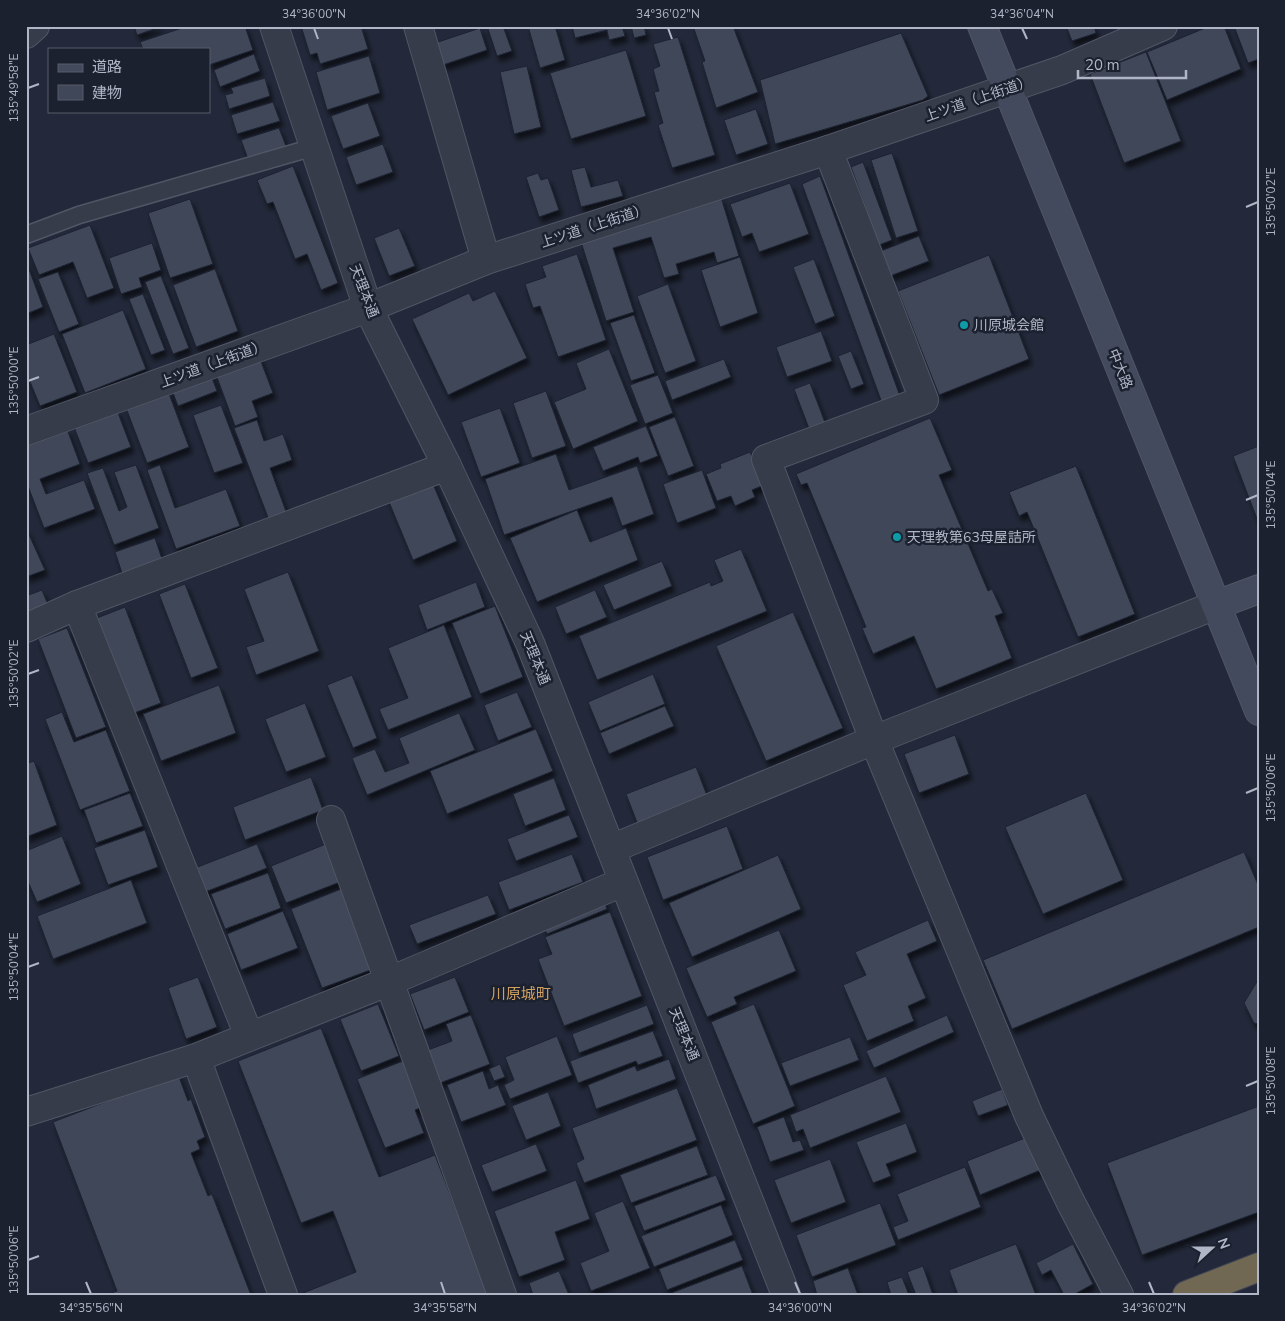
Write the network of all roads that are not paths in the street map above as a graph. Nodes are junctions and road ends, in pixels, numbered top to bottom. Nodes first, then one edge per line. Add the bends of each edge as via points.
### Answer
1 (35, 26) edge
2 (274, 26) edge
3 (418, 26) edge
4 (982, 26) edge
5 (1163, 26) edge
6 (26, 34) edge
7 (1008, 89) junction
8 (314, 147) junction
9 (828, 150) junction
10 (26, 234) edge
11 (486, 260) junction
12 (368, 308) junction
13 (26, 431) edge
14 (447, 466) junction
15 (1259, 589) edge
16 (77, 605) junction
17 (1216, 605) junction
18 (26, 628) edge
19 (1259, 711) edge
20 (874, 740) junction
21 (331, 820) dead end
22 (611, 849) junction
23 (623, 882) junction
24 (390, 981) junction
25 (249, 1036) junction
26 (196, 1058) junction
27 (26, 1112) edge
28 (1259, 1267) edge
29 (283, 1295) edge
30 (502, 1295) edge
31 (786, 1295) edge
32 (1119, 1295) edge
33 (1187, 1295) edge

1 - 6 street
2 - 8 street, 天理本通
3 - 11 street
4 - 7 street, 中大路
5 - 7 street, 上ツ道（上街道） via 1062,70
7 - 9 street, 上ツ道（上街道）
7 - 17 street, 中大路
8 - 10 lane via 79,215
8 - 12 street, 天理本通
9 - 11 street, 上ツ道（上街道）
9 - 20 street via 924,400 766,460
11 - 12 street, 上ツ道（上街道）
12 - 13 street, 上ツ道（上街道）
12 - 14 street, 天理本通
14 - 16 street
14 - 22 street, 天理本通 via 530,643
15 - 17 street
16 - 18 street
16 - 25 street
17 - 19 street, 中大路
17 - 20 street
20 - 22 street
20 - 32 street via 1029,1116
21 - 24 street
22 - 23 street, 天理本通
23 - 24 street
23 - 31 street, 天理本通
24 - 25 street
24 - 30 street
25 - 26 street
26 - 27 street
26 - 29 street
28 - 33 highway

